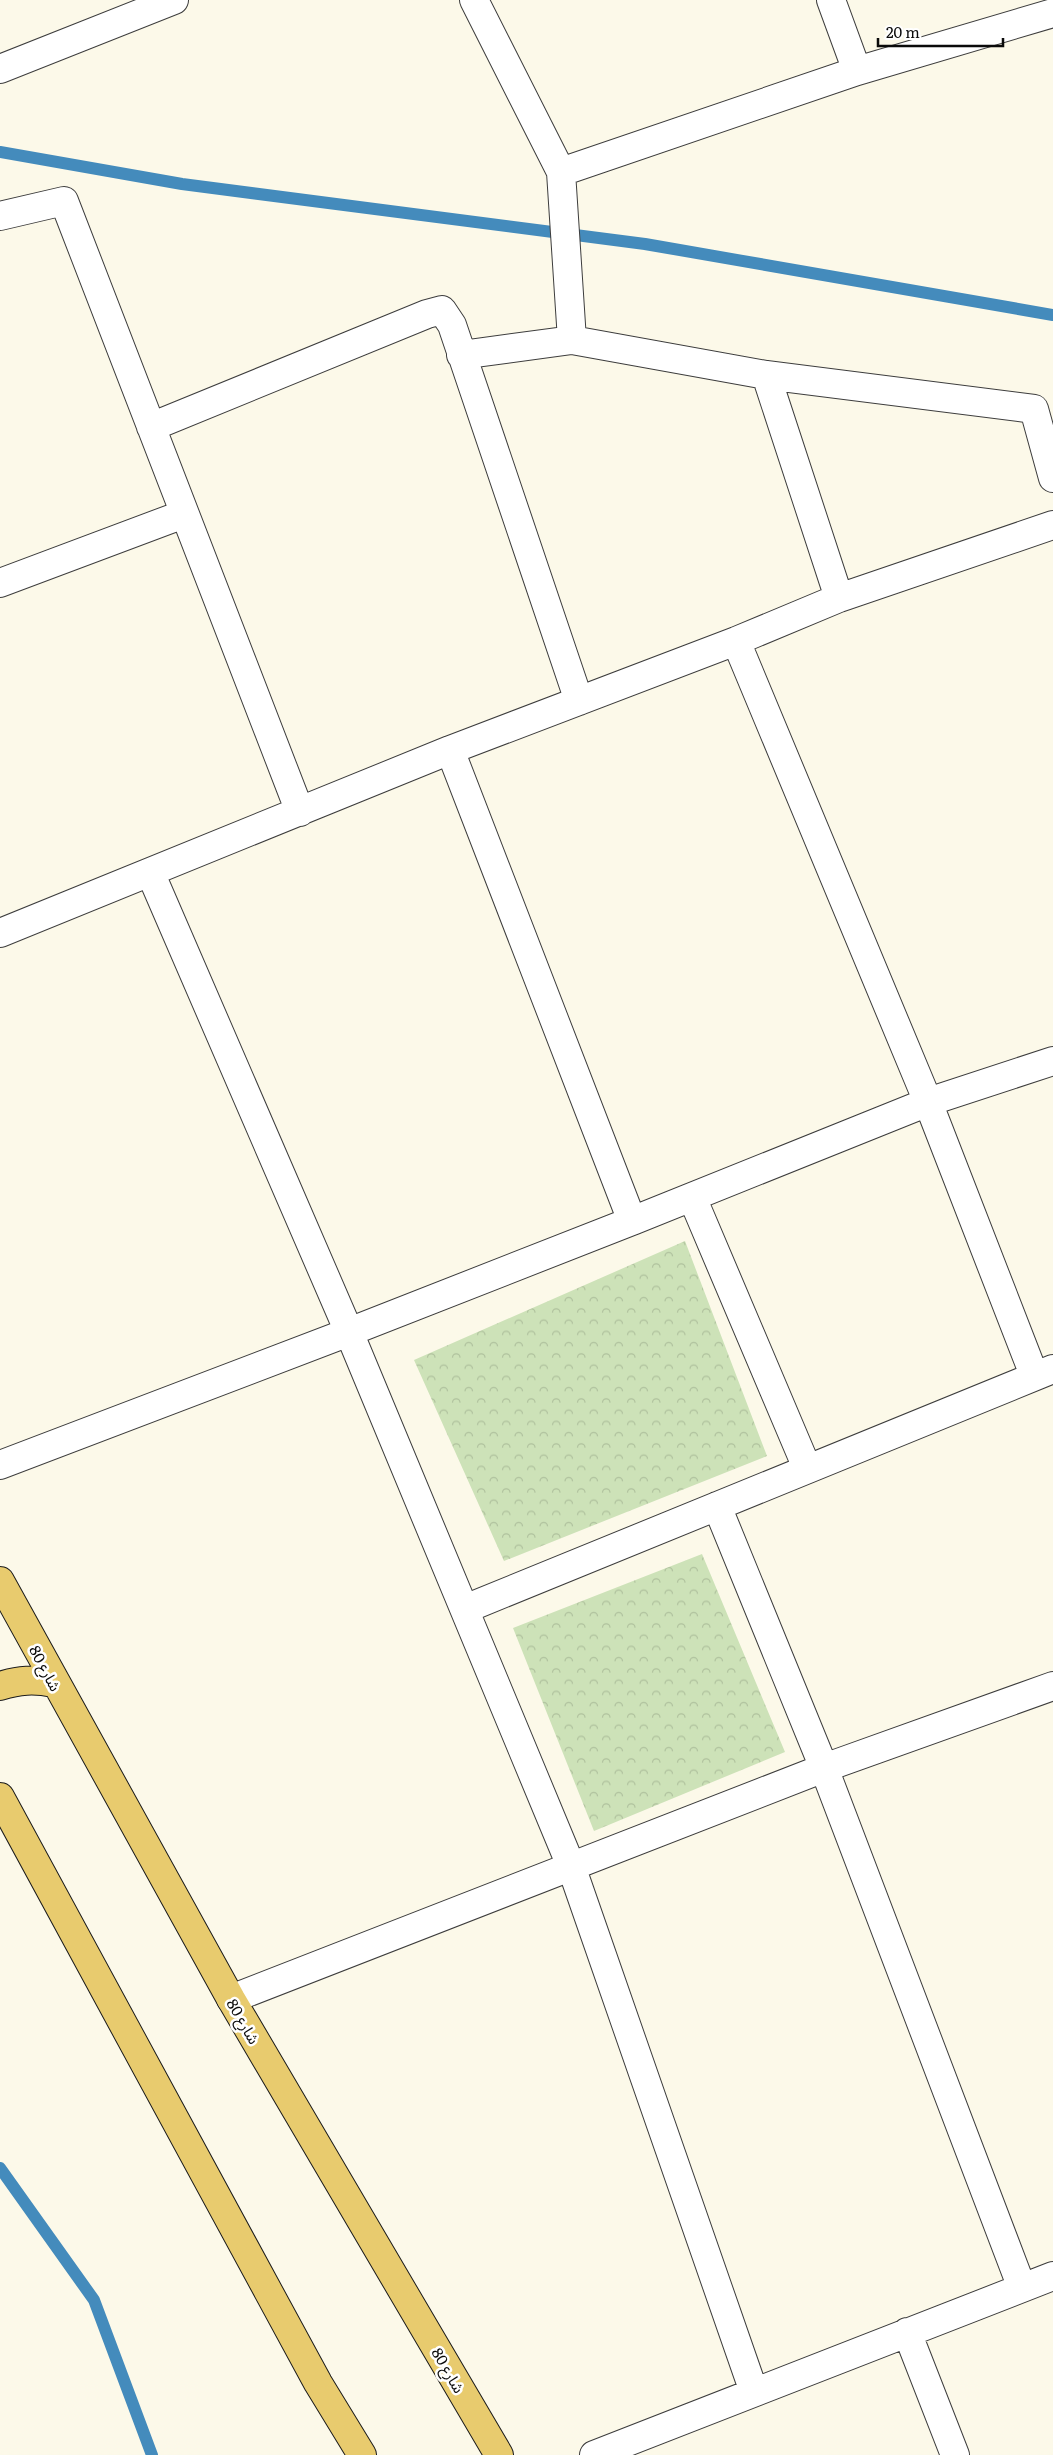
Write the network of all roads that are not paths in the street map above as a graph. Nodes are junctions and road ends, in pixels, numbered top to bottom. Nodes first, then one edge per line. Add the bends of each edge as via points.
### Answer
1 (174, 0) edge
2 (474, 0) edge
3 (831, 0) edge
4 (1053, 13) edge
5 (0, 69) edge
6 (857, 71) junction
7 (560, 172) junction
8 (0, 216) edge
9 (572, 340) junction
10 (462, 356) junction
11 (766, 375) junction
12 (152, 427) junction
13 (1053, 478) edge
14 (184, 514) junction
15 (1053, 524) edge
16 (0, 583) edge
17 (839, 598) junction
18 (736, 641) junction
19 (579, 701) junction
20 (450, 750) junction
21 (300, 812) junction
22 (150, 872) junction
23 (0, 933) edge
24 (1053, 1061) edge
25 (928, 1102) junction
26 (692, 1197) junction
27 (632, 1221) junction
28 (349, 1332) junction
29 (1044, 1372) edge
30 (0, 1465) edge
31 (807, 1468) junction
32 (717, 1506) junction
33 (0, 1582) edge
34 (464, 1610) junction
35 (54, 1683) junction
36 (0, 1686) edge
37 (1053, 1686) edge
38 (824, 1768) junction
39 (0, 1797) edge
40 (571, 1866) junction
41 (231, 1999) junction
42 (1053, 2276) edge
43 (1022, 2288) junction
44 (907, 2332) junction
45 (754, 2392) junction
46 (362, 2455) edge
47 (499, 2455) edge
48 (594, 2455) edge
49 (955, 2455) edge

1 - 5 street
2 - 7 street
3 - 6 street
4 - 6 street
6 - 7 street
7 - 9 street
8 - 12 street via 64,200
9 - 10 street
9 - 11 street
10 - 12 street via 452,325 442,310
10 - 19 street
11 - 13 street via 1034,409
11 - 17 street
12 - 14 street
14 - 16 street
14 - 21 street
15 - 17 street
17 - 18 street
18 - 19 street
18 - 25 street
19 - 20 street
20 - 21 street
20 - 27 street
21 - 22 street
22 - 23 street
22 - 28 street
24 - 25 street
25 - 26 street
25 - 29 street
26 - 27 street
26 - 31 street
27 - 28 street
28 - 30 street
28 - 34 street
29 - 31 street
31 - 32 street
32 - 34 street
32 - 38 street
33 - 35 main road, شارع 80
34 - 40 street
35 - 36 main road via 35,1679 17,1680
35 - 41 main road, شارع 80
37 - 38 street
38 - 40 street
38 - 43 street
39 - 46 main road via 318,2383
40 - 41 street
40 - 45 street
41 - 47 main road, شارع 80
42 - 43 street
43 - 44 street
44 - 45 street
44 - 49 street
45 - 48 street

